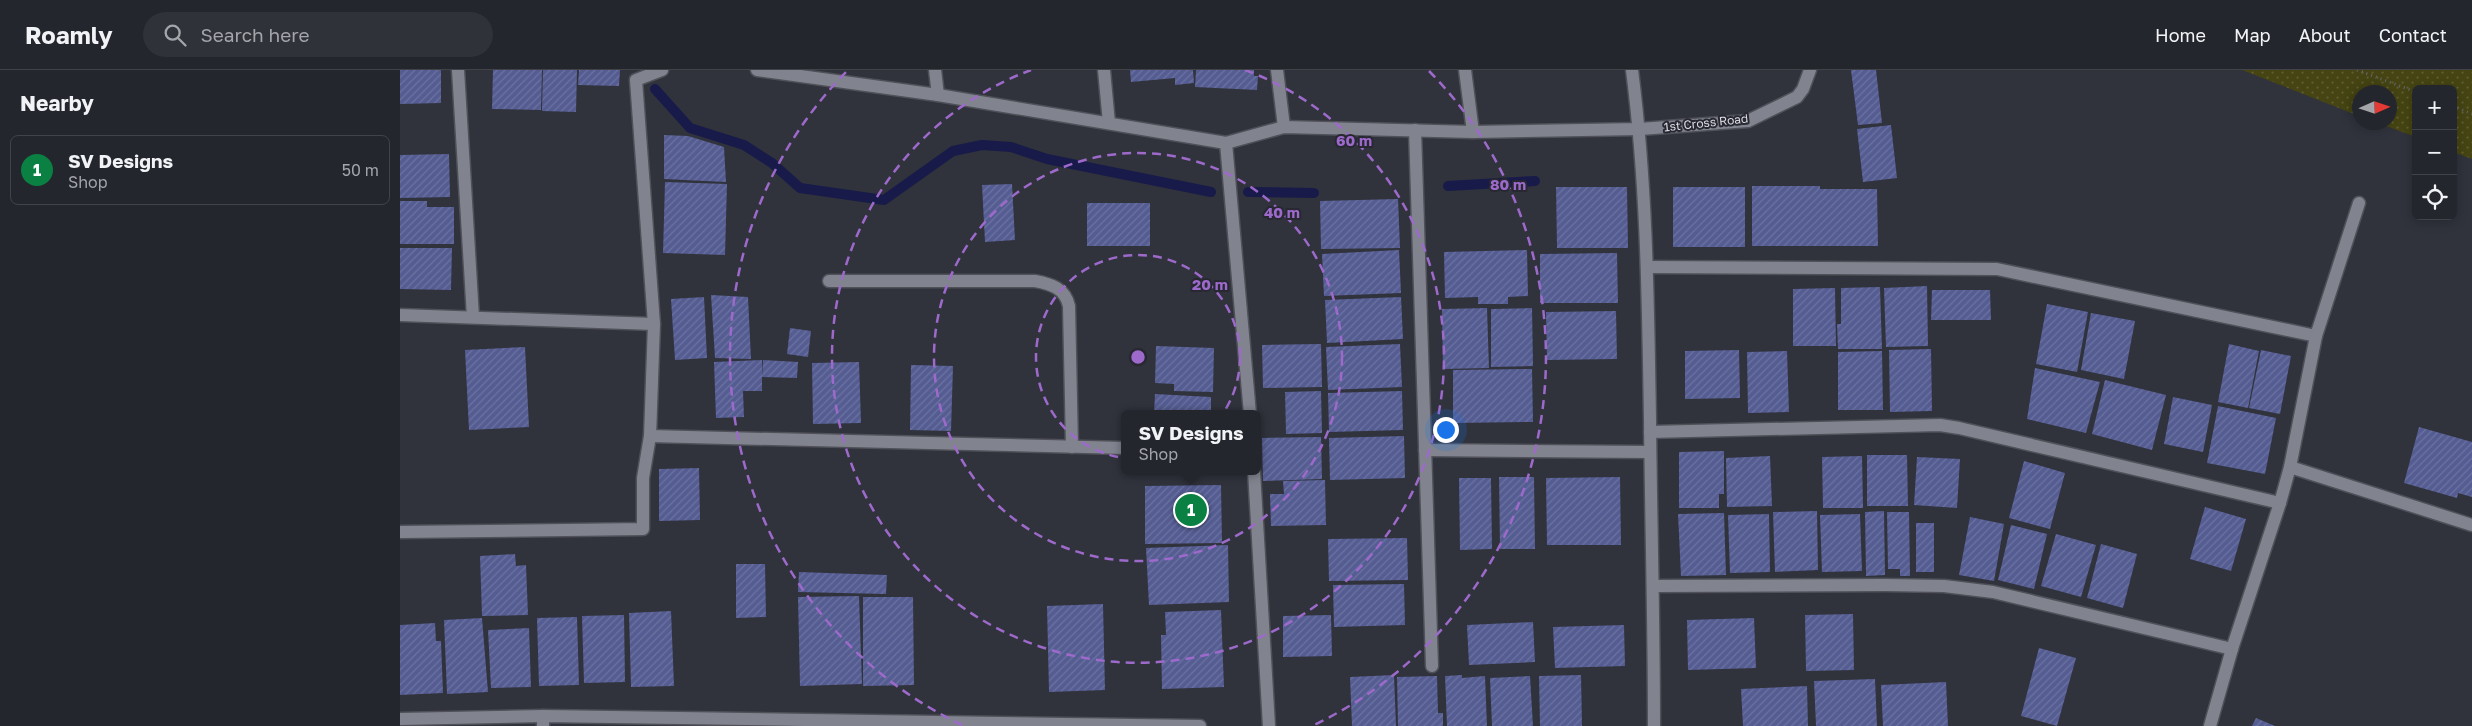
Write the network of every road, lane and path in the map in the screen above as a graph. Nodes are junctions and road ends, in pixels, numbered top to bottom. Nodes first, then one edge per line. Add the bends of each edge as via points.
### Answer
1 (458, 70) edge
2 (662, 70) edge
3 (758, 70) edge
4 (935, 70) edge
5 (1104, 70) edge
6 (1277, 70) edge
7 (1465, 70) edge
8 (1632, 70) edge
9 (1810, 70) edge
10 (2357, 70) edge
11 (2412, 91) edge
12 (938, 95) junction
13 (2457, 108) edge
14 (2472, 114) edge
15 (1110, 123) junction
16 (1284, 127) junction
17 (1640, 129) junction
18 (1415, 130) junction
19 (1473, 132) junction
20 (1226, 142) junction
21 (2358, 203) dead end
22 (1647, 267) junction
23 (829, 281) dead end
24 (400, 315) edge
25 (473, 317) junction
26 (654, 324) junction
27 (2316, 336) junction
28 (1250, 410) edge
29 (1650, 432) junction
30 (650, 436) junction
31 (1072, 446) junction
32 (1121, 448) edge
33 (1425, 450) junction
34 (1650, 452) junction
35 (2290, 468) junction
36 (1254, 475) edge
37 (2280, 504) junction
38 (2472, 525) edge
39 (400, 532) edge
40 (1654, 586) junction
41 (2232, 649) junction
42 (1432, 666) dead end
43 (400, 719) edge
44 (543, 721) edge
45 (1080, 725) edge
46 (1200, 726) edge
47 (1269, 726) edge
48 (1654, 726) edge
49 (2210, 726) edge

1 - 25 street
2 - 26 street via 636,80
3 - 12 street
4 - 12 street
5 - 15 street
6 - 16 street
7 - 19 street
8 - 17 street
9 - 17 street, 1st Cross Road via 1797,97 1748,121
10 - 11 path
12 - 15 street
13 - 14 path
15 - 20 street
16 - 18 street, 1st Cross Road
16 - 20 street, 1st Cross Road
17 - 19 street, 1st Cross Road
17 - 22 street
18 - 19 street, 1st Cross Road
18 - 33 street
20 - 28 street
21 - 27 street
22 - 27 street via 1997,269
22 - 29 street
23 - 31 street via 1035,281 1051,284 1062,291 1069,306
24 - 25 street
25 - 26 street
26 - 30 street
27 - 35 street
29 - 34 street
29 - 37 street via 1940,425
30 - 31 street
30 - 39 street via 643,478 643,529
31 - 32 street
33 - 34 street
33 - 42 street
34 - 40 street
35 - 37 street
35 - 38 street
36 - 47 street
37 - 41 street
40 - 41 street via 1944,586 1992,592
40 - 48 street
41 - 49 street
43 - 44 street
44 - 45 street
45 - 46 street

